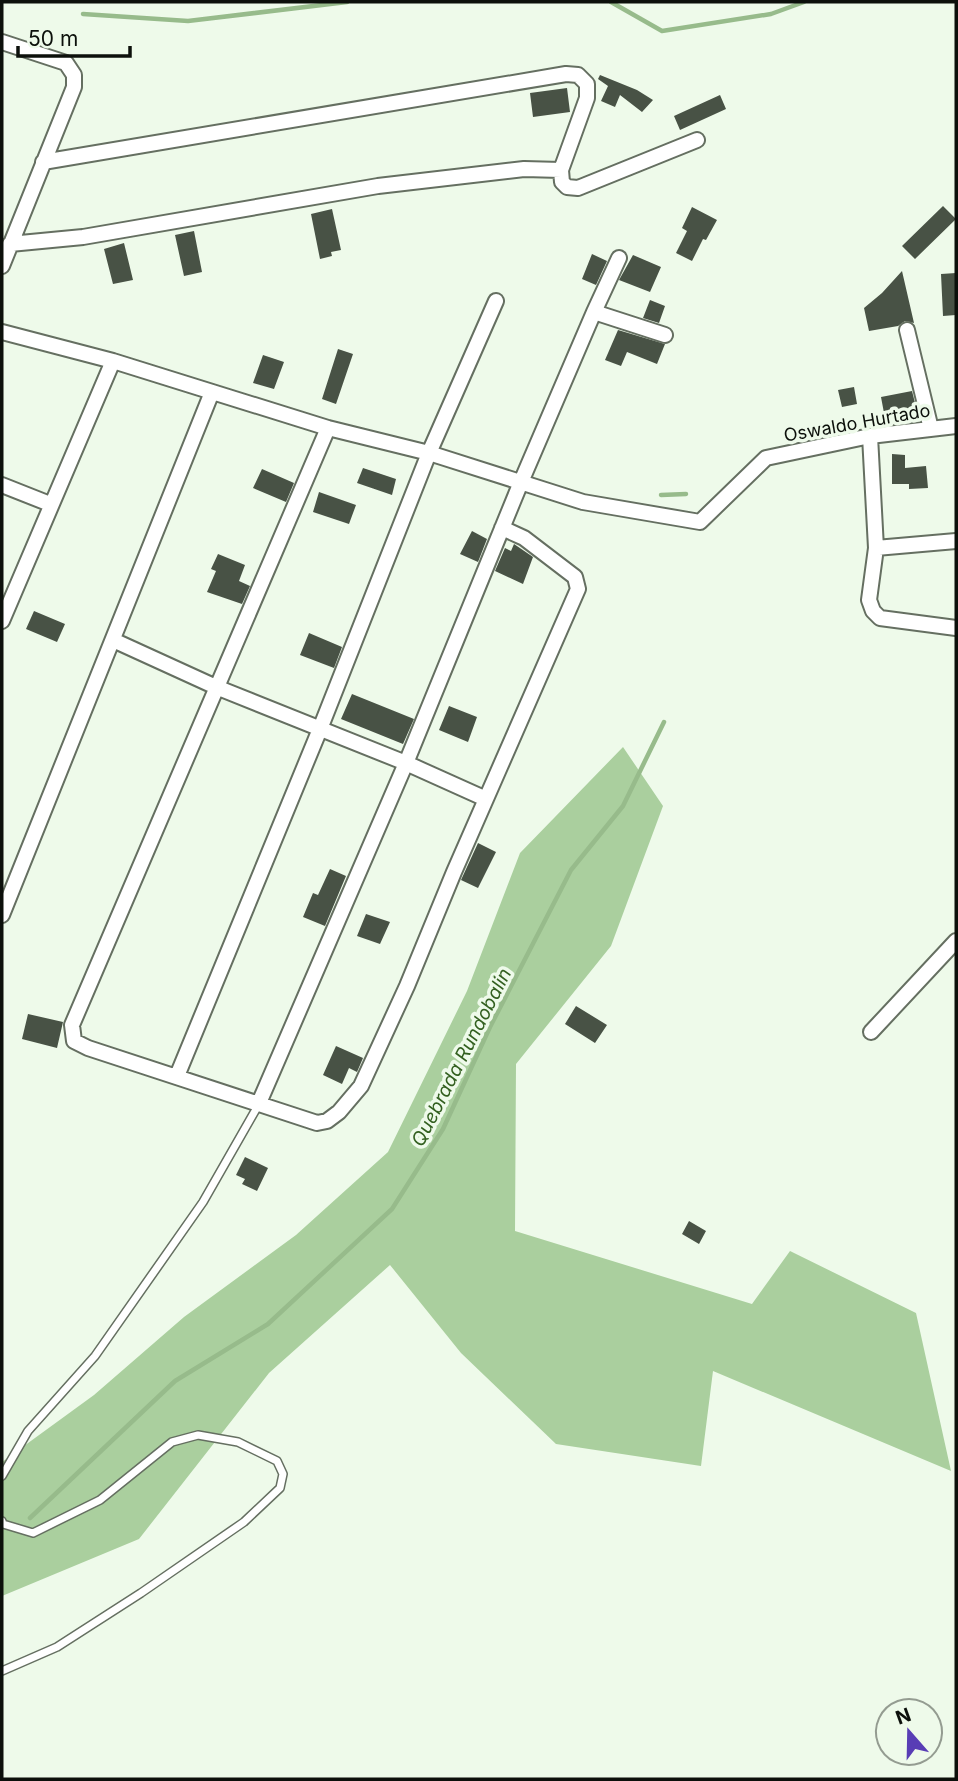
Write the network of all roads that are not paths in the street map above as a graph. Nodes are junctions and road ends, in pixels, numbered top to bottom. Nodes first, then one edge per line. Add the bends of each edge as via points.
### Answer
1 (2, 42) edge
2 (698, 140) dead end
3 (43, 162) junction
4 (561, 170) junction
5 (10, 244) junction
6 (618, 258) dead end
7 (2, 265) edge
8 (496, 301) dead end
9 (594, 312) junction
10 (907, 330) dead end
11 (2, 332) edge
12 (665, 335) dead end
13 (113, 361) junction
14 (212, 392) junction
15 (956, 426) edge
16 (328, 428) junction
17 (931, 429) junction
18 (870, 436) junction
19 (429, 453) junction
20 (521, 482) junction
21 (2, 485) edge
22 (50, 504) junction
23 (502, 528) junction
24 (956, 541) edge
25 (876, 548) junction
26 (2, 621) edge
27 (956, 628) edge
28 (113, 640) junction
29 (216, 687) junction
30 (320, 729) junction
31 (406, 763) junction
32 (486, 799) junction
33 (2, 915) edge
34 (956, 941) edge
35 (871, 1032) dead end
36 (177, 1076) junction
37 (259, 1103) junction
38 (2, 1476) edge
39 (2, 1521) edge
40 (2, 1671) edge

1 - 3 street via 66,63 74,75 74,87
2 - 4 street via 578,188 562,182
3 - 4 street via 578,75 587,84 587,98
3 - 5 street
4 - 5 street via 524,169 378,186 83,237
5 - 7 street
6 - 9 street
8 - 19 street
9 - 12 street
9 - 20 street
10 - 17 street
11 - 13 street, Oswaldo Hurtado
13 - 14 street, Oswaldo Hurtado
13 - 22 street
14 - 16 street, Oswaldo Hurtado
14 - 28 street
15 - 17 street, Oswaldo Hurtado
16 - 19 street, Oswaldo Hurtado
16 - 29 street
17 - 18 street, Oswaldo Hurtado
18 - 20 street, Oswaldo Hurtado via 766,458 700,522 583,502
18 - 25 street
19 - 20 street, Oswaldo Hurtado
19 - 30 street
20 - 23 street
21 - 22 street
22 - 26 street
23 - 31 street
23 - 32 street via 524,538 575,577 578,589
24 - 25 street
25 - 27 street via 869,600 880,618
28 - 29 street
28 - 33 street
29 - 30 street
29 - 36 street via 72,1025 74,1041 88,1048
30 - 31 street
30 - 36 street
31 - 32 street
31 - 37 street
32 - 37 street via 361,1086 339,1112 317,1123
34 - 35 street
36 - 37 street
37 - 38 lane via 203,1202 95,1356 28,1431
39 - 40 lane via 33,1532 100,1500 172,1442 198,1435 238,1442 277,1461 283,1474 281,1488 244,1522 57,1647

